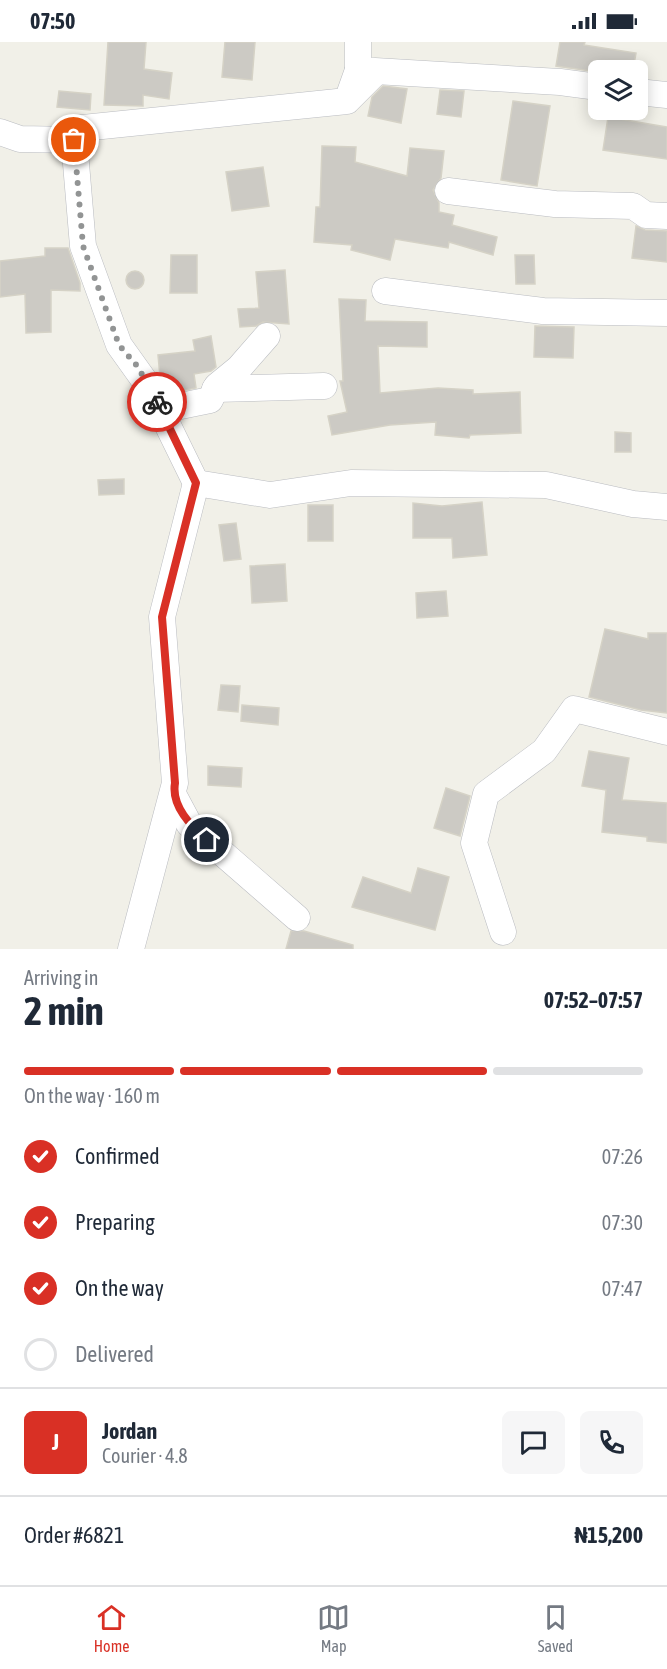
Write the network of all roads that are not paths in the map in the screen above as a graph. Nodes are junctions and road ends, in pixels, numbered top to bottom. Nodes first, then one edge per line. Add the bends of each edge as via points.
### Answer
1 (358, 42) edge
2 (358, 70) junction
3 (588, 86) edge
4 (648, 93) edge
5 (667, 95) edge
6 (0, 132) edge
7 (66, 140) junction
8 (448, 191) dead end
9 (667, 216) edge
10 (385, 291) dead end
11 (667, 313) edge
12 (267, 336) dead end
13 (324, 386) dead end
14 (215, 389) junction
15 (161, 410) junction
16 (196, 483) junction
17 (667, 507) edge
18 (667, 732) edge
19 (173, 794) junction
20 (297, 918) dead end
21 (503, 932) dead end
22 (131, 949) edge

1 - 2 street
2 - 3 street
2 - 7 street via 347,101 73,129
4 - 5 street
6 - 7 street via 20,139
7 - 15 street via 74,140 83,246 119,345 138,367
8 - 9 street via 555,204 633,206 646,215
10 - 11 street via 543,311
12 - 14 street
13 - 14 street
14 - 15 street via 210,400
15 - 16 street
16 - 17 street via 270,495 351,483 546,486
16 - 19 street via 162,617 170,695
18 - 21 street via 574,709 544,751 486,794 474,843
19 - 20 street via 189,824
19 - 22 street

